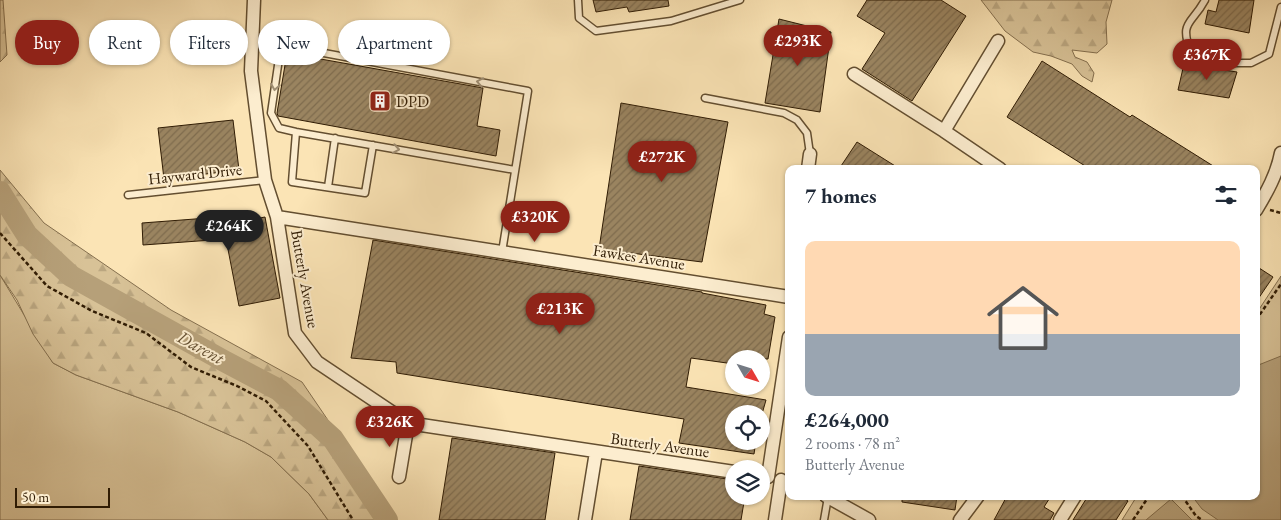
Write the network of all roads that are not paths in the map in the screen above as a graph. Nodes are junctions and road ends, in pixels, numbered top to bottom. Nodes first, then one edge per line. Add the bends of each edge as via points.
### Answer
1 (254, 0) edge
2 (578, 0) edge
3 (740, 0) edge
4 (1205, 0) edge
5 (1281, 8) edge
6 (998, 41) dead end
7 (854, 74) dead end
8 (705, 98) dead end
9 (944, 131) junction
10 (296, 132) junction
11 (335, 138) junction
12 (373, 145) junction
13 (1281, 153) edge
14 (810, 154) joint
15 (809, 165) edge
16 (994, 165) edge
17 (515, 170) junction
18 (265, 180) junction
19 (328, 187) junction
20 (128, 194) dead end
21 (1262, 210) edge
22 (277, 217) junction
23 (502, 252) junction
24 (785, 296) edge
25 (785, 377) edge
26 (408, 423) junction
27 (596, 452) junction
28 (725, 471) edge
29 (399, 477) dead end
30 (775, 478) edge
31 (827, 500) edge
32 (832, 500) edge
33 (975, 500) edge
34 (1072, 500) edge
35 (585, 520) edge
36 (775, 520) edge
37 (824, 520) edge
38 (869, 520) edge
39 (960, 520) edge
40 (1060, 520) edge

1 - 18 street, Butterly Avenue via 250,71
2 - 3 lane via 578,18 596,31 670,21
4 - 5 lane via 1188,23 1185,37 1191,54 1236,63 1251,63 1269,54
6 - 9 street
7 - 9 street
8 - 14 lane via 784,113 797,120 807,133
9 - 16 street
10 - 11 lane
17 -> 10 lane via 528,91 281,45 271,113 279,128
10 - 19 lane via 292,182
11 - 12 lane
11 - 19 lane
12 -> 17 lane
12 - 19 lane via 365,193
13 - 21 street
14 - 15 street
17 - 23 lane
18 - 20 lane, Hayward Drive
18 - 22 street, Butterly Avenue
22 - 23 street, Fawkes Avenue
22 - 26 street, Butterly Avenue via 295,333 316,362
23 - 24 street, Fawkes Avenue
25 - 30 street
26 - 27 street, Butterly Avenue
26 - 29 street
27 - 28 street, Butterly Avenue
27 - 35 street
30 - 36 street
31 - 37 lane
32 - 38 street
33 - 39 street
34 - 40 street

